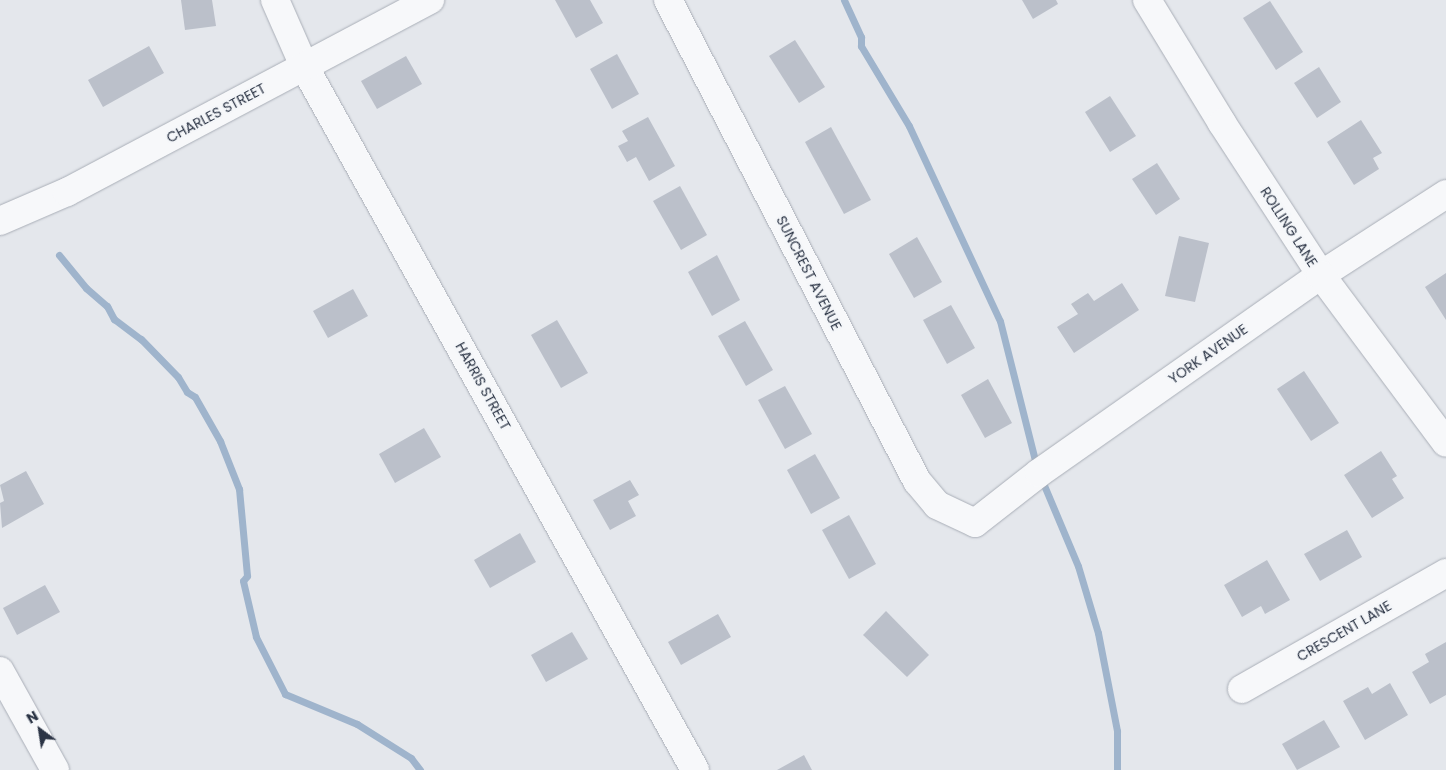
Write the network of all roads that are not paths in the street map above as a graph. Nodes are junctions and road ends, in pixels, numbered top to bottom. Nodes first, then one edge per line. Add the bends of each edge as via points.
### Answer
1 (275, 0) edge
2 (430, 0) edge
3 (668, 0) edge
4 (1147, 0) edge
5 (304, 66) junction
6 (1446, 194) edge
7 (0, 221) edge
8 (1321, 275) junction
9 (1446, 443) edge
10 (975, 522) joint
11 (1446, 573) edge
12 (0, 671) edge
13 (1242, 689) dead end
14 (55, 770) edge
15 (695, 770) edge

1 - 5 street, HARRIS STREET
2 - 5 street, CHARLES STREET
3 - 10 street, SUNCREST AVENUE via 917,481 937,505
4 - 8 street, ROLLING LANE
5 - 7 street, CHARLES STREET via 67,192
5 - 15 street, HARRIS STREET
6 - 8 street, YORK AVENUE
8 - 9 street, ROLLING LANE
8 - 10 street, YORK AVENUE via 1039,473
11 - 13 street, CRESCENT LANE
12 - 14 street

